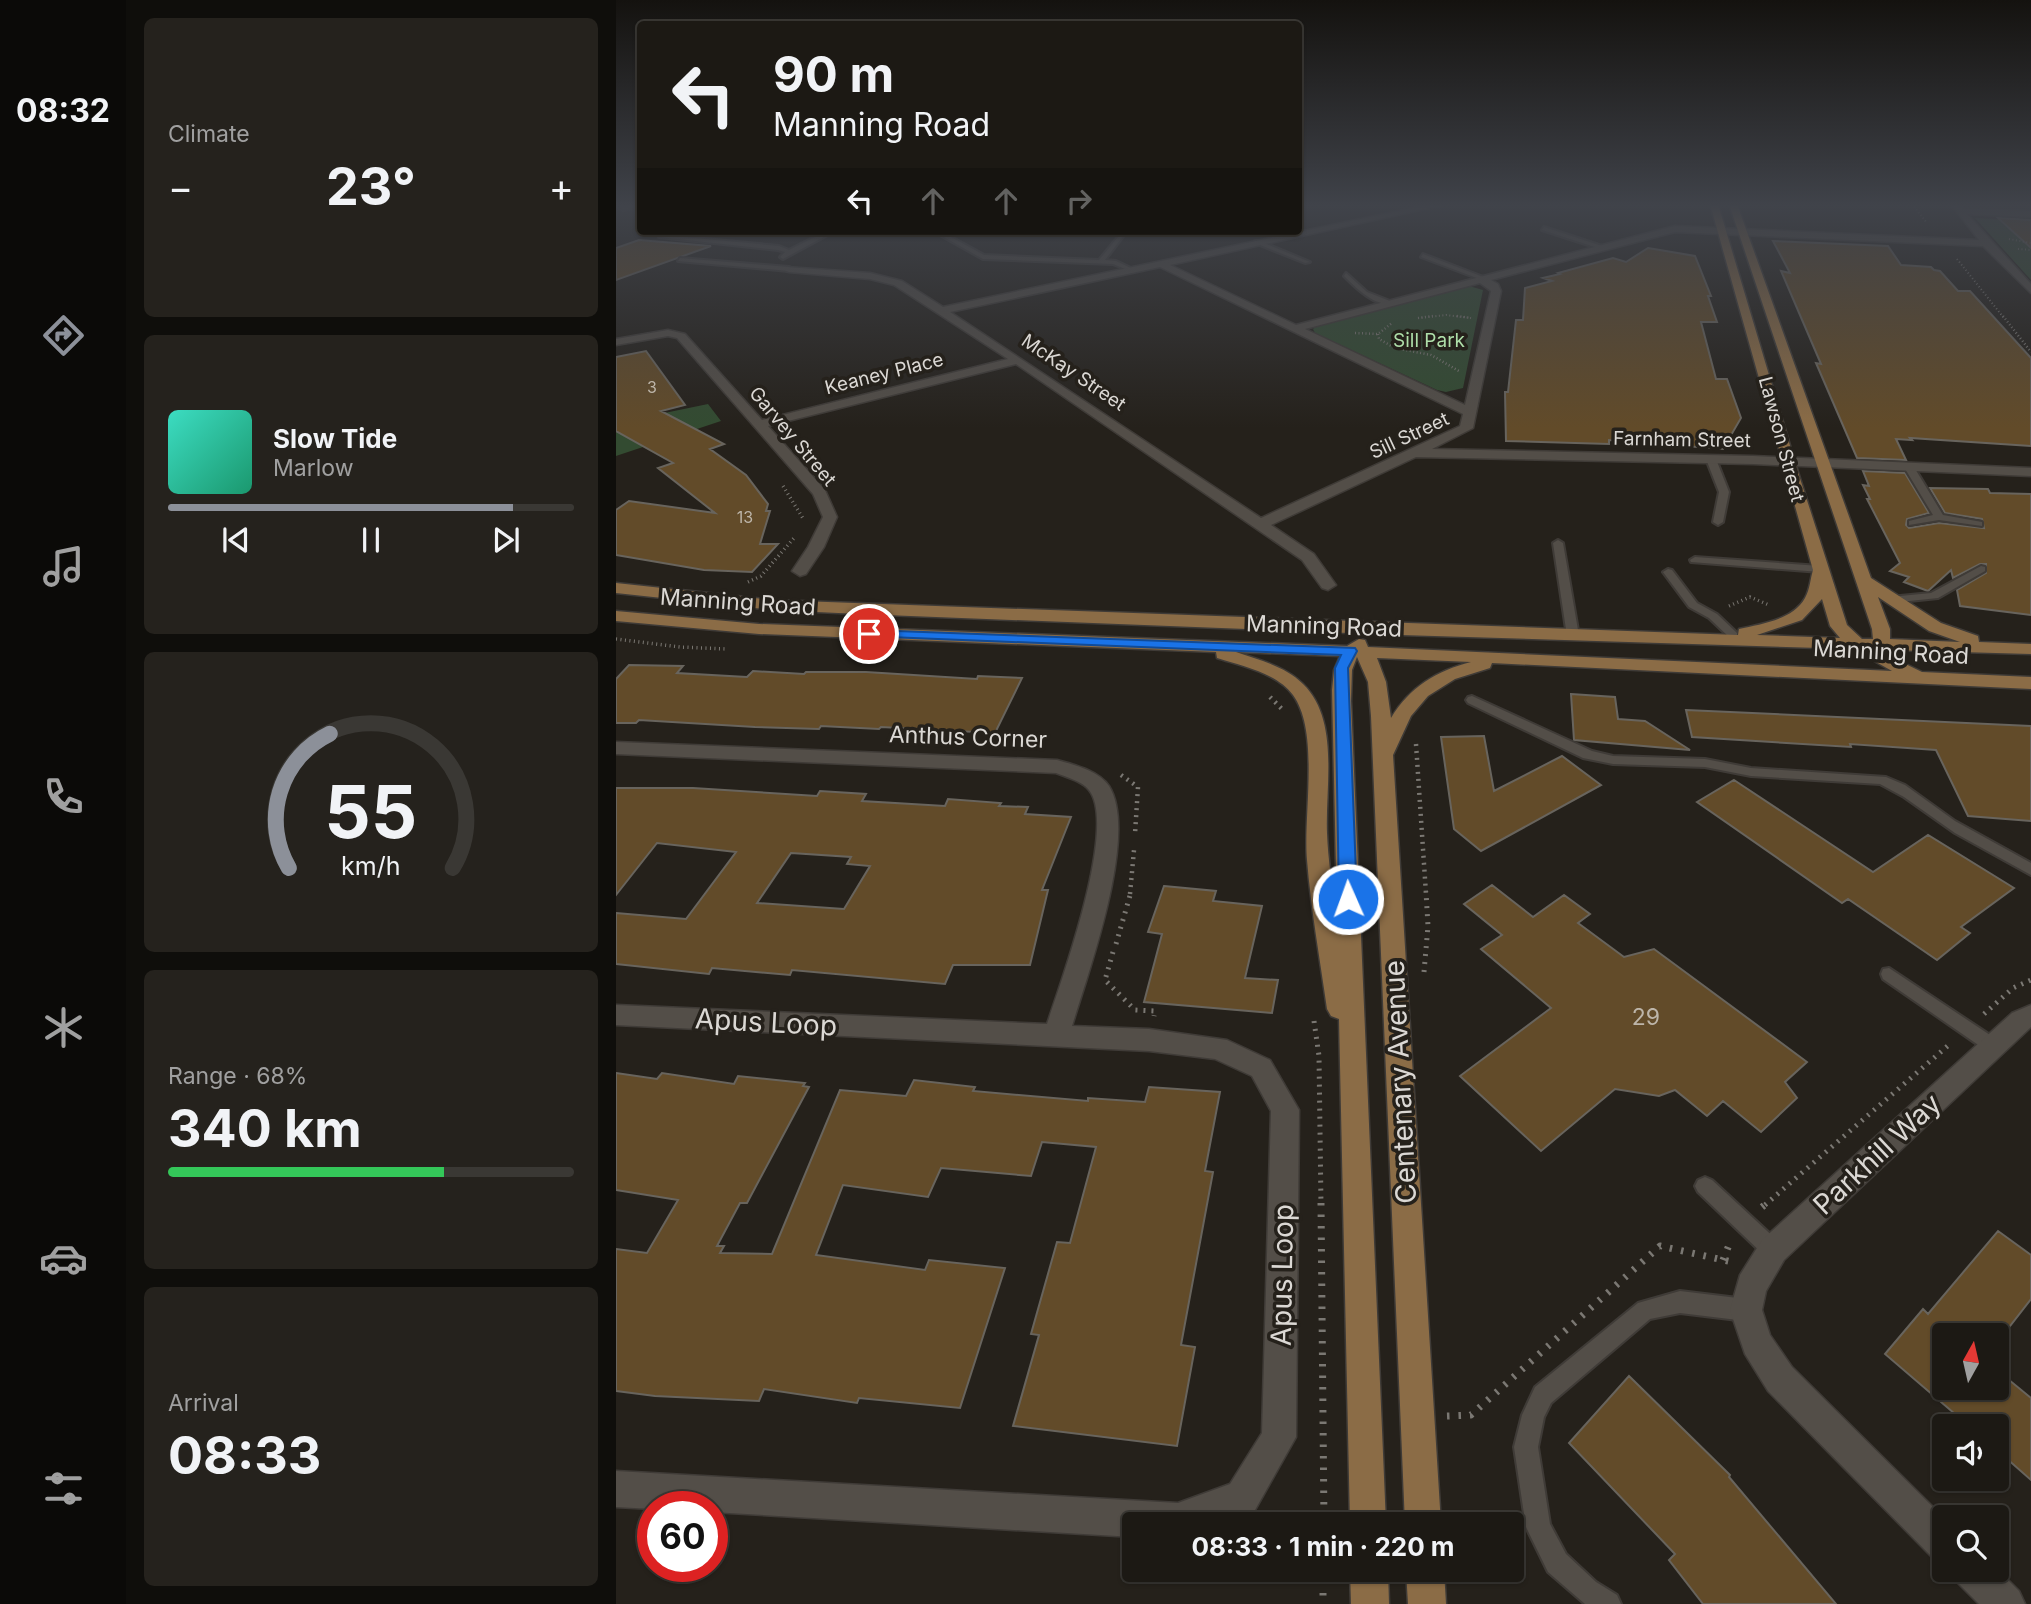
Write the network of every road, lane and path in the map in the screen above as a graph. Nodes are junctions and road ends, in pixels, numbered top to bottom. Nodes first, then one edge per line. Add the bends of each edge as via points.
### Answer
1 (886, 279) edge
2 (1090, 279) edge
3 (1192, 279) edge
4 (1350, 279) edge
5 (1482, 279) joint
6 (1736, 279) edge
7 (1759, 279) edge
8 (1973, 279) edge
9 (1392, 303) junction
10 (943, 310) junction
11 (1413, 318) dead end
12 (1477, 318) dead end
13 (1393, 323) dead end
14 (1295, 328) junction
15 (616, 342) edge
16 (2031, 352) edge
17 (1018, 360) junction
18 (1464, 373) dead end
19 (1469, 411) junction
20 (760, 424) junction
21 (1416, 453) junction
22 (1711, 459) junction
23 (1787, 461) junction
24 (1823, 463) junction
25 (1909, 467) junction
26 (2030, 472) edge
27 (776, 478) dead end
28 (1939, 516) junction
29 (1718, 522) dead end
30 (806, 523) dead end
31 (1913, 523) dead end
32 (1259, 524) junction
33 (1978, 524) dead end
34 (799, 532) dead end
35 (1558, 543) dead end
36 (1695, 560) dead end
37 (1820, 569) junction
38 (1980, 569) dead end
39 (800, 571) dead end
40 (1668, 572) dead end
41 (1864, 581) junction
42 (741, 585) dead end
43 (1328, 585) dead end
44 (616, 589) edge
45 (1890, 600) junction
46 (616, 616) edge
47 (1318, 627) junction
48 (1401, 630) junction
49 (1733, 635) junction
50 (1573, 636) junction
51 (1698, 638) junction
52 (1856, 643) junction
53 (1198, 646) junction
54 (1993, 647) junction
55 (1358, 649) junction
56 (2031, 649) edge
57 (1880, 650) junction
58 (1514, 659) junction
59 (1824, 674) junction
60 (1945, 680) junction
61 (2031, 683) edge
62 (1472, 701) dead end
63 (616, 748) edge
64 (1383, 761) junction
65 (1118, 772) dead end
66 (2031, 870) edge
67 (1889, 975) dead end
68 (2031, 980) edge
69 (616, 1015) edge
70 (2031, 1015) edge
71 (1152, 1024) dead end
72 (1967, 1029) junction
73 (1056, 1035) junction
74 (1993, 1046) junction
75 (1355, 1115) junction
76 (1705, 1186) dead end
77 (1744, 1223) junction
78 (1773, 1250) junction
79 (1723, 1260) dead end
80 (1746, 1310) junction
81 (616, 1489) edge
82 (1368, 1512) edge
83 (1422, 1512) edge
84 (1932, 1531) edge
85 (1323, 1582) edge
86 (1369, 1582) edge
87 (1426, 1582) edge
88 (1983, 1582) edge
89 (1323, 1604) edge
90 (1370, 1604) edge
91 (1427, 1604) edge
92 (1608, 1604) edge
93 (2006, 1604) edge

1 - 10 street, McKay Street
2 - 10 street
3 - 14 street
4 - 9 lane via 1365,293
5 - 9 street
5 - 19 street, Sill Street via 1496,291
6 - 23 main road, Lawson Street
7 - 24 main road, Lawson Street
8 - 16 path
9 - 14 street
10 - 17 street, McKay Street
11 - 12 path
13 - 18 path via 1378,334 1382,342 1431,355
14 - 19 street
15 - 20 street, Garvey Street via 668,333 681,336
17 - 20 street, Keaney Place
17 - 32 street, McKay Street
19 - 21 street, Sill Street via 1466,428
20 - 39 street, Garvey Street via 820,493 830,516
21 - 22 street, Farnham Street
21 - 32 street, Sill Street
22 - 23 street, Farnham Street
22 - 29 lane via 1724,492
23 - 24 street, Farnham Street
23 - 37 main road, Lawson Street
24 - 25 street, Farnham Street
24 - 41 main road, Lawson Street
25 - 26 street, Farnham Street
25 - 28 lane
27 - 30 path
28 - 31 lane
28 - 33 lane
32 - 43 street, McKay Street via 1308,557
34 - 42 path via 761,576
35 - 50 lane
36 - 37 lane
37 - 49 main road via 1819,590 1806,609 1772,626
37 - 52 main road, Lawson Street via 1839,626
38 - 45 lane via 1934,596
40 - 49 lane via 1693,604
41 - 45 main road
41 - 57 main road, Lawson Street via 1881,629
44 - 47 main road, Manning Road via 773,605
45 - 54 main road via 1935,627
46 - 53 main road, Manning Road via 759,629
47 - 48 main road, Manning Road
47 - 55 main road via 1339,634
48 - 50 main road, Manning Road
48 - 55 main road via 1379,635
49 - 51 main road
50 - 51 main road, Manning Road
51 - 52 main road, Manning Road
52 - 57 main road, Lawson Street
53 - 55 main road, Manning Road
53 - 75 main road via 1282,677 1303,694 1311,712 1316,838
54 - 56 main road, Manning Road
54 - 57 main road, Manning Road
55 - 58 main road, Manning Road
55 - 64 main road, Centenary Avenue via 1375,669
55 - 75 main road, Centenary Avenue via 1342,668
57 - 59 main road via 1873,661 1853,671
57 - 60 main road, Lawson Street via 1915,673
58 - 59 main road, Manning Road
58 - 64 main road via 1465,668 1428,685 1406,705 1394,725
59 - 60 main road, Manning Road
60 - 61 main road, Manning Road
62 - 66 lane via 1601,758 1881,780 1918,797 1949,823
63 - 73 street, Anthus Corner via 1058,767 1081,775 1101,790 1108,819 1099,889
64 - 83 main road, Centenary Avenue
65 - 71 path via 1138,787 1133,885 1105,980 1135,1010 1155,1011
67 - 72 lane
68 - 72 path via 2013,988
69 - 73 street, Apus Loop
70 - 74 street, Parkhill Way
72 - 74 lane
72 - 77 path
73 - 81 street, Apus Loop via 1218,1048 1261,1068 1285,1110 1279,1437 1242,1497 1178,1521
74 - 78 street, Parkhill Way
75 - 82 main road, Centenary Avenue
76 - 77 lane
77 - 78 lane
77 - 79 path via 1735,1230
78 - 80 street, Parkhill Way via 1751,1286
80 - 84 street via 1756,1343 1780,1379
80 - 92 lane via 1680,1302 1645,1310 1543,1395 1532,1415 1526,1447 1538,1527 1557,1563
85 - 89 path
86 - 90 main road
87 - 91 main road
88 - 93 street

